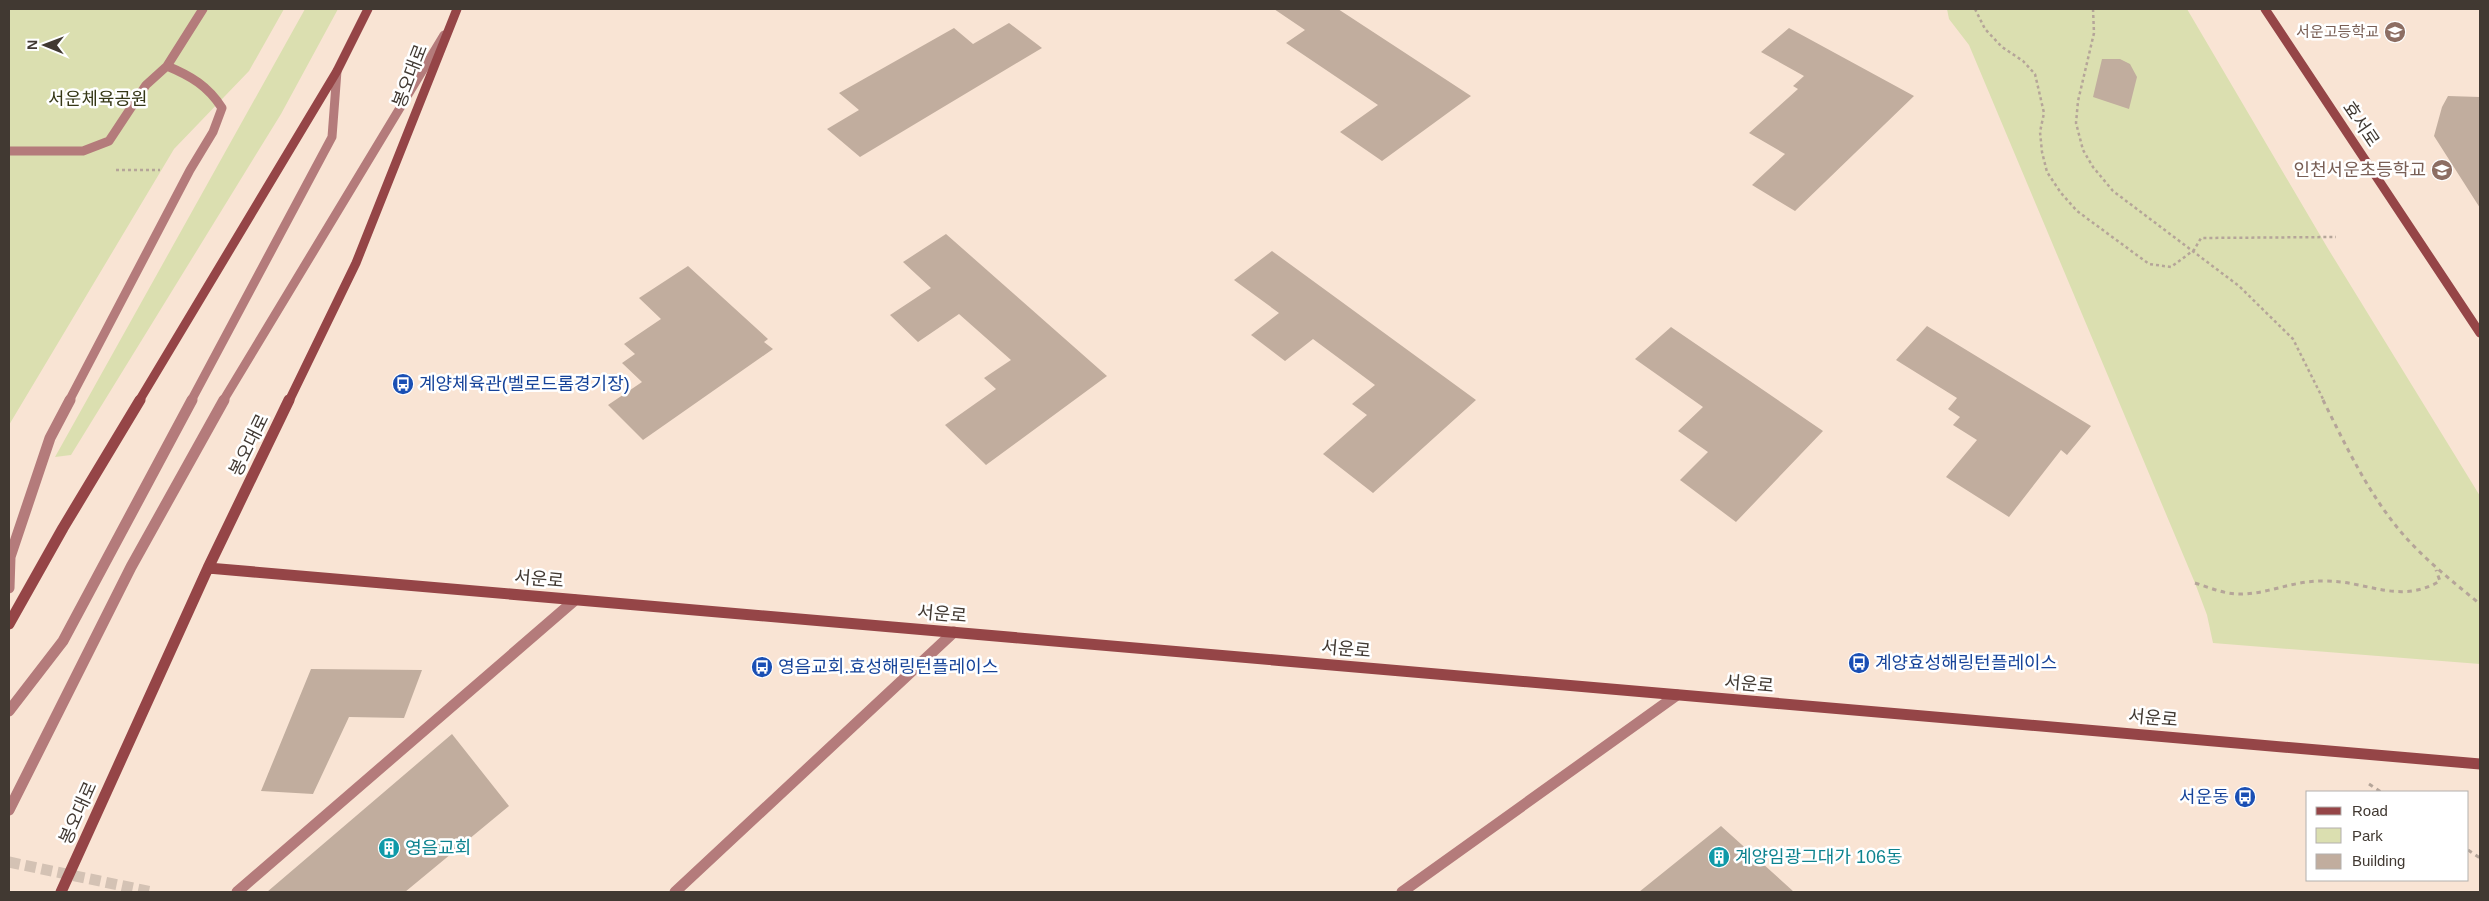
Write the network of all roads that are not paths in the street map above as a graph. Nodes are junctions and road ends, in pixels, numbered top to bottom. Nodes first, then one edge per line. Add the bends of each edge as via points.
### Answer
1 (203, 9) edge
2 (368, 9) edge
3 (457, 9) edge
4 (2266, 9) edge
5 (2269, 9) edge
6 (445, 35) junction
7 (167, 66) junction
8 (336, 71) junction
9 (9, 151) edge
10 (2480, 333) edge
11 (208, 568) junction
12 (9, 588) edge
13 (575, 600) junction
14 (9, 624) edge
15 (954, 632) junction
16 (1677, 695) junction
17 (9, 711) edge
18 (2480, 764) edge
19 (9, 810) edge
20 (61, 892) edge
21 (237, 892) edge
22 (675, 892) edge
23 (1402, 892) edge

1 - 7 street
2 - 8 street
3 - 6 street, 봉오대로
4 - 5 street
4 - 10 street, 효서로
6 - 11 street, 봉오대로 via 356,263
6 - 19 street via 291,284 174,489 96,635
7 - 9 street via 146,85 109,141 83,151
7 - 12 street via 197,78 212,91 222,108 50,438 10,557
8 - 14 street
8 - 17 street via 332,138 63,640
11 - 13 street, 서운로
11 - 20 street, 봉오대로
13 - 15 street, 서운로
13 - 21 street
15 - 16 street, 서운로
15 - 22 street
16 - 18 street, 서운로
16 - 23 street

